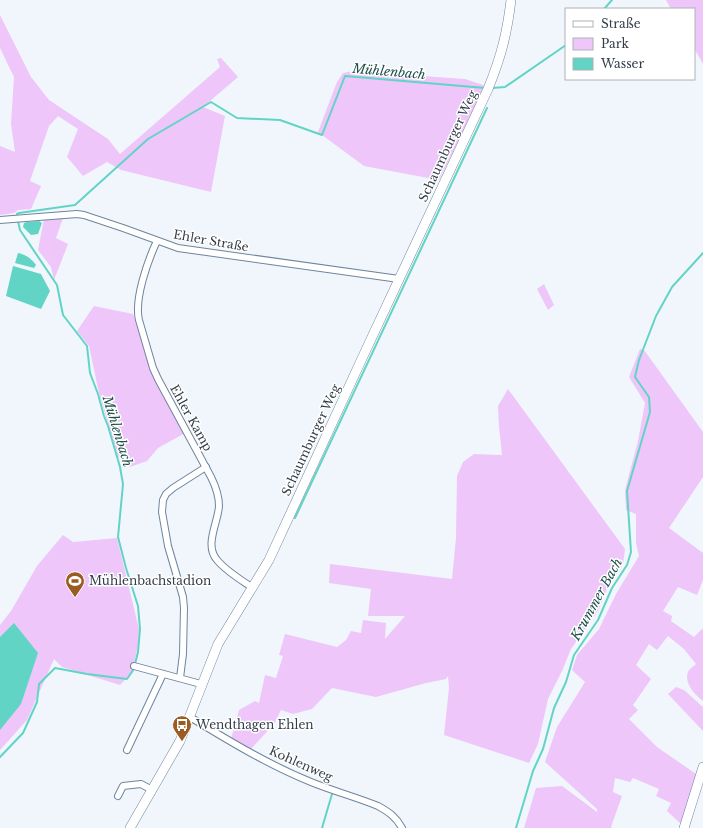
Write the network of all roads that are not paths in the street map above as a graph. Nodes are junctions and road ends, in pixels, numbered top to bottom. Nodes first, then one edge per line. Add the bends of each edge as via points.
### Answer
1 (512, 0) edge
2 (0, 220) edge
3 (157, 241) junction
4 (399, 279) junction
5 (206, 468) junction
6 (253, 588) junction
7 (134, 666) dead end
8 (163, 674) junction
9 (180, 678) junction
10 (201, 684) junction
11 (190, 717) junction
12 (127, 750) dead end
13 (703, 767) edge
14 (152, 790) junction
15 (118, 796) dead end
16 (130, 828) edge
17 (402, 828) edge
18 (684, 828) edge

1 - 4 street, Schaumburger Weg via 502,55 489,88
2 - 3 street, Ehler Straße via 77,214
3 - 4 street, Ehler Straße via 184,249
3 - 5 street, Ehler Kamp via 140,293 137,312 153,368
4 - 6 street, Schaumburger Weg via 269,560
5 - 6 street, Ehler Kamp via 219,500 212,552 222,565
5 - 9 street via 173,488 163,500 162,512 168,546 183,597 183,654
6 - 10 street, Schaumburger Weg via 218,644
7 - 8 street
8 - 9 street
8 - 12 street
9 - 10 street
10 - 11 street, Schaumburger Weg
11 - 14 street, Schaumburger Weg
11 - 17 street, Kohlenweg via 249,753 312,782 388,811
13 - 18 street
14 - 15 street via 141,784 123,786
14 - 16 street, Schaumburger Weg

